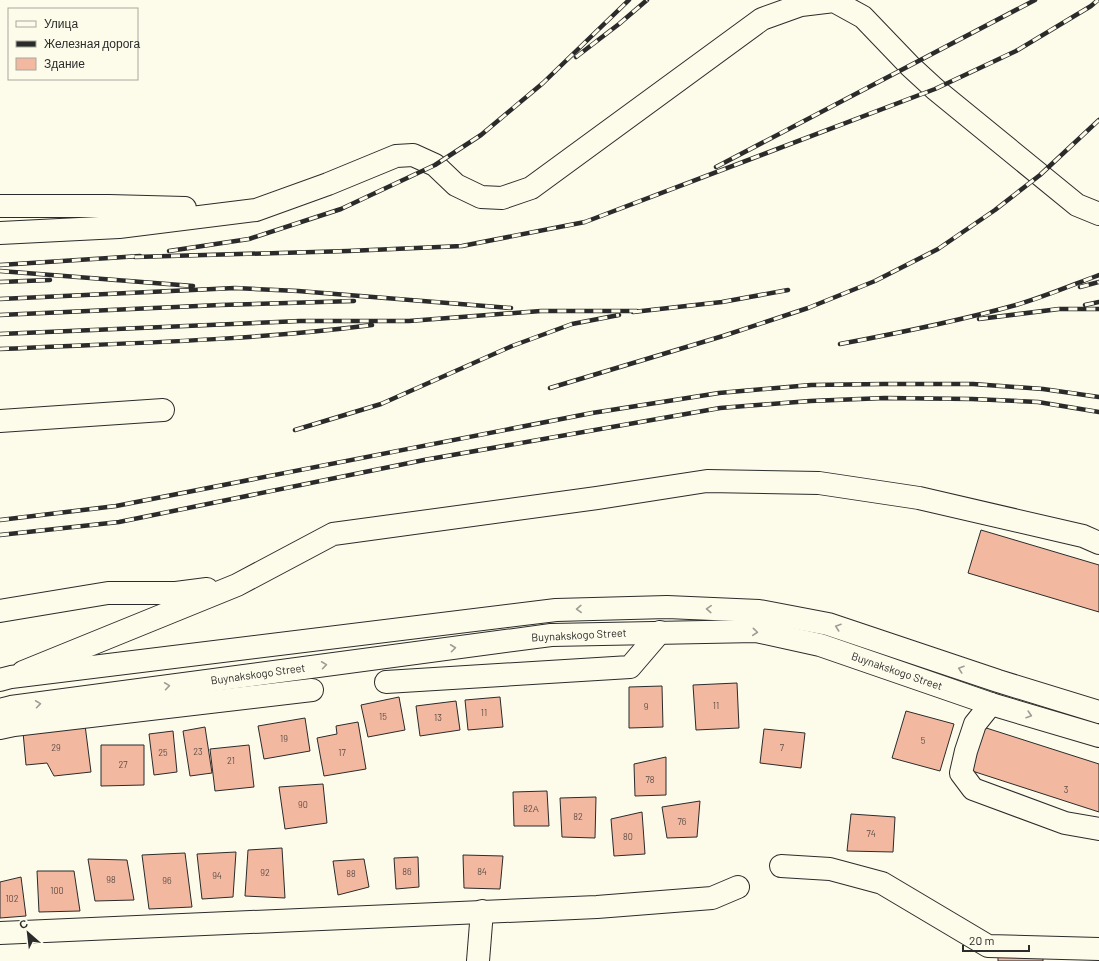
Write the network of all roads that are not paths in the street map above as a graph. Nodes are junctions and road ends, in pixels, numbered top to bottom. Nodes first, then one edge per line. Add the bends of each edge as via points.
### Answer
1 (0, 206) edge
2 (256, 210) junction
3 (1099, 214) edge
4 (0, 233) edge
5 (163, 410) dead end
6 (0, 421) edge
7 (1099, 544) edge
8 (236, 585) junction
9 (0, 611) edge
10 (660, 632) junction
11 (5, 679) edge
12 (386, 682) dead end
13 (312, 690) dead end
14 (991, 704) junction
15 (0, 710) edge
16 (1099, 712) edge
17 (0, 728) edge
18 (1099, 736) edge
19 (1099, 829) edge
20 (781, 866) dead end
21 (738, 886) dead end
22 (482, 911) junction
23 (0, 933) edge
24 (1099, 949) edge
25 (478, 961) edge

1 - 2 street
2 - 3 street via 396,156 413,155 435,165 456,185 480,197 502,198 531,188 762,19 801,5 834,1 863,17 935,89 1077,205
2 - 4 street via 119,227
5 - 6 street
7 - 8 street via 1083,536 919,498 819,483 707,481 333,534
8 - 9 street via 176,593 108,593
8 - 11 street
10 - 12 street via 630,666
10 -> 14 street, Buynakskogo Street via 756,631 820,645
15 -> 10 street, Buynakskogo Street via 551,635
16 -> 11 street, Buynakskogo Street via 828,624 759,611 667,607 556,610
13 - 17 street
14 -> 18 street, Buynakskogo Street
14 - 19 street via 975,724 961,773 973,789 1065,823
20 - 24 street via 830,869 882,883 988,946
21 - 22 street via 712,898 597,907
22 - 23 street
22 - 25 street

